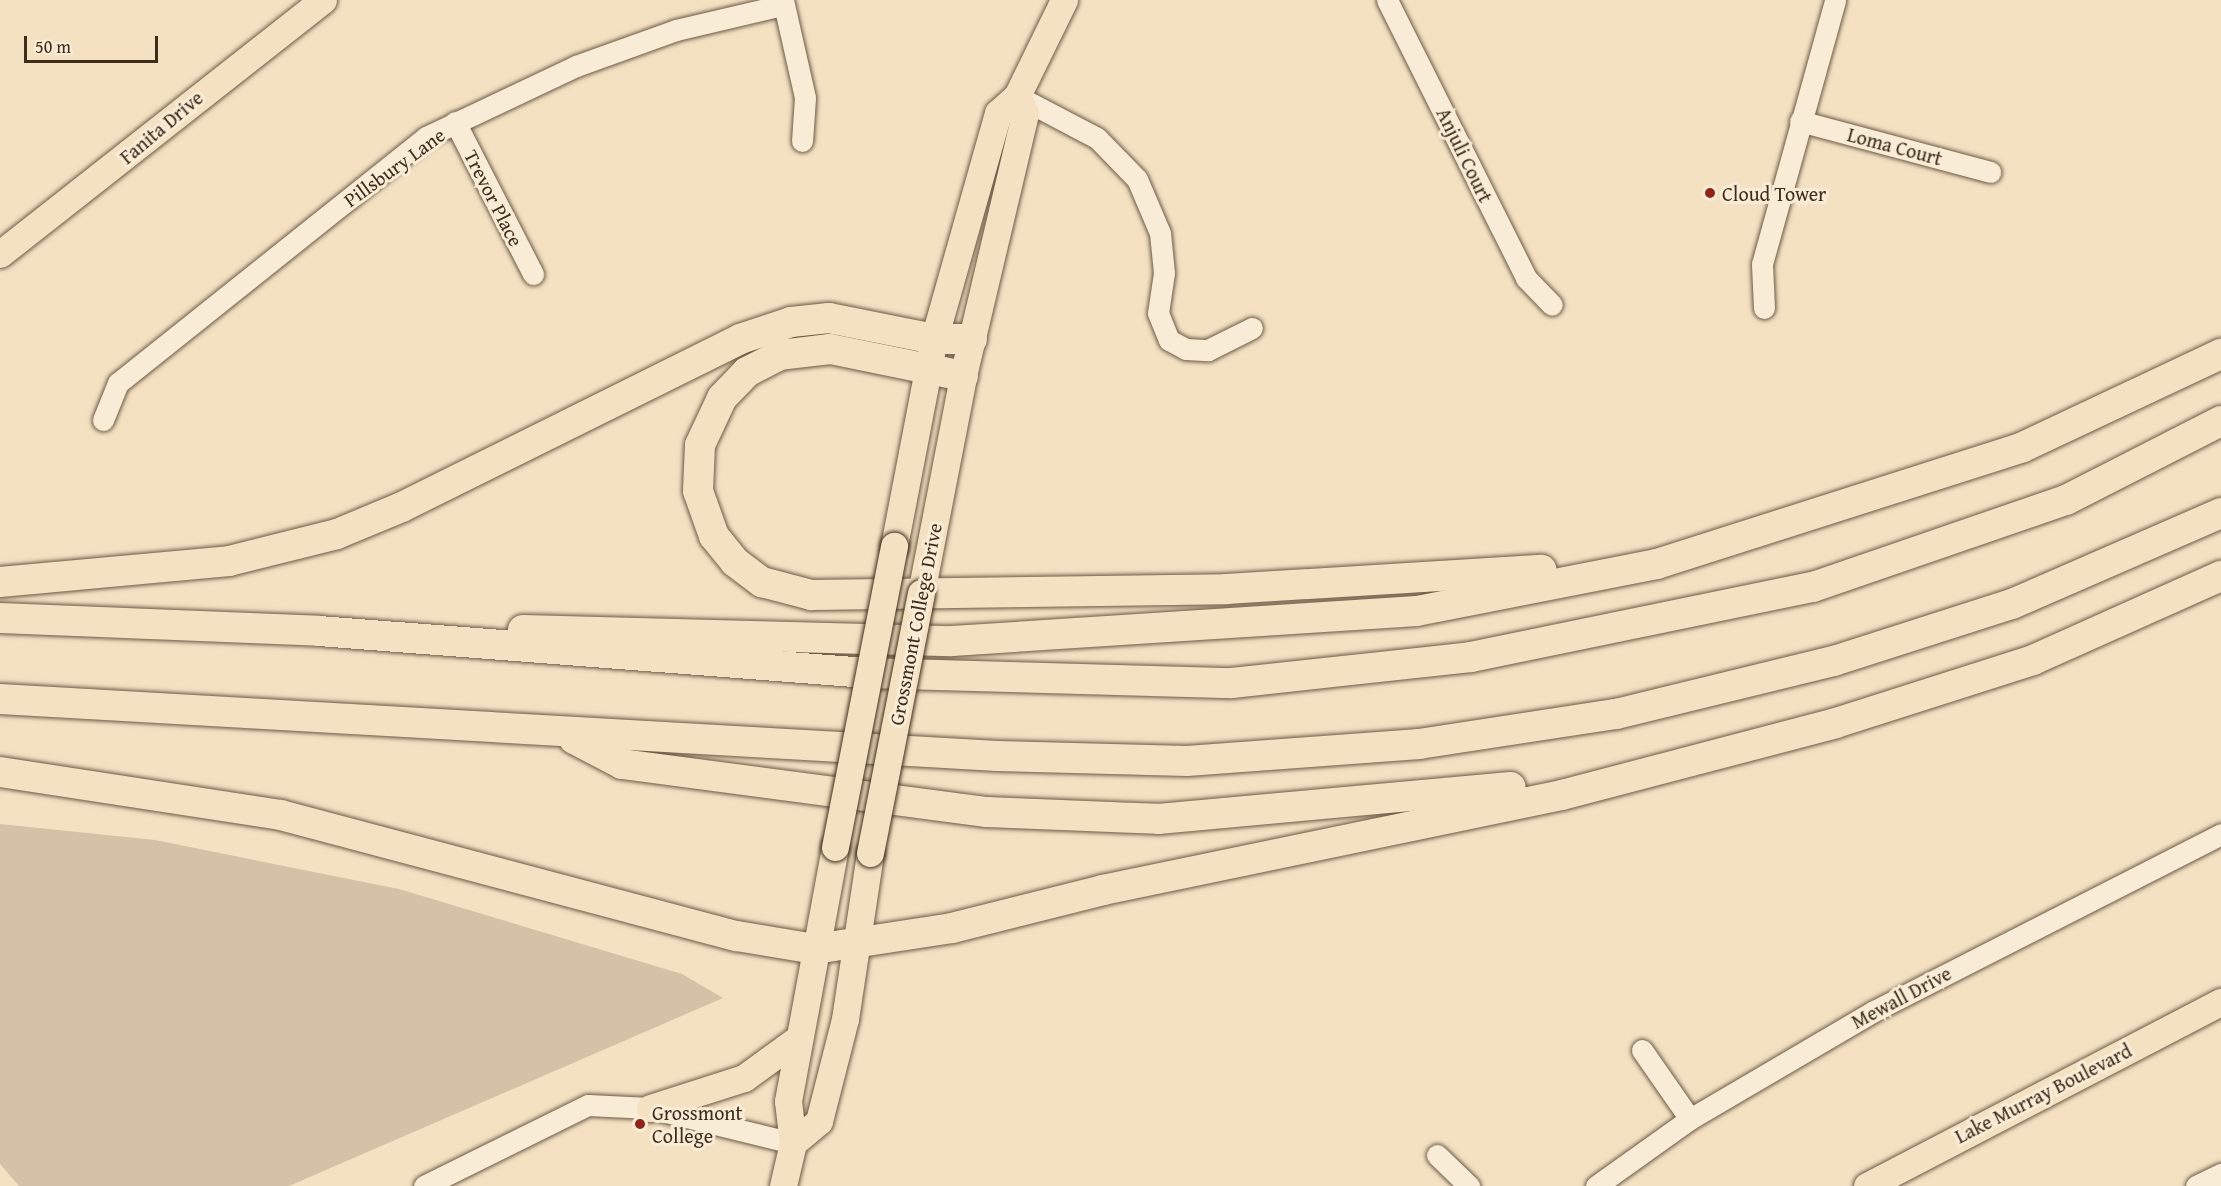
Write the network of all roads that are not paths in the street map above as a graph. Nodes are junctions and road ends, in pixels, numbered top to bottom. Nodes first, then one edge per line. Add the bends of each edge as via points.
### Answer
1 (323, 0) edge
2 (1064, 0) edge
3 (1387, 0) edge
4 (1835, 0) edge
5 (783, 2) edge
6 (1017, 96) junction
7 (1800, 121) junction
8 (455, 123) junction
9 (802, 141) dead end
10 (1989, 172) dead end
11 (0, 254) edge
12 (533, 274) dead end
13 (1552, 305) dead end
14 (1764, 308) dead end
15 (1252, 328) dead end
16 (934, 339) junction
17 (972, 339) junction
18 (2221, 354) edge
19 (928, 368) junction
20 (963, 376) junction
21 (103, 420) dead end
22 (2221, 421) edge
23 (2221, 513) edge
24 (1658, 564) junction
25 (2221, 576) edge
26 (0, 582) edge
27 (0, 618) edge
28 (373, 635) junction
29 (0, 699) edge
30 (566, 734) junction
31 (1664, 769) junction
32 (0, 772) edge
33 (2221, 834) edge
34 (858, 940) junction
35 (815, 949) junction
36 (2221, 1002) edge
37 (799, 1038) junction
38 (1642, 1050) dead end
39 (650, 1108) junction
40 (1690, 1119) junction
41 (793, 1143) junction
42 (1437, 1155) dead end
43 (2221, 1173) edge
44 (424, 1186) edge
45 (783, 1186) edge
46 (1468, 1186) edge
47 (1596, 1186) edge
48 (1867, 1186) edge
49 (2196, 1186) edge

1 - 11 main road, Fanita Drive
2 - 6 main road, Grossmont College Drive
3 - 13 street, Anjuli Court via 1526,278
4 - 7 street
5 - 8 street, Pillsbury Lane via 654,38 576,66
5 - 9 street via 805,98
6 - 15 street via 1097,138 1137,179 1160,233 1164,273 1158,313 1169,340 1186,350 1208,350
6 - 16 main road, Grossmont College Drive via 998,113
6 - 17 main road, Grossmont College Drive via 1025,112
7 - 10 street, Loma Court
7 - 14 street via 1762,264
8 - 12 street, Trevor Place
8 - 21 street, Pillsbury Lane via 426,137 118,383
16 - 17 highway
16 - 19 main road, Grossmont College Drive
16 - 26 highway via 829,318 772,327 402,507 337,534 230,561
17 - 20 main road, Grossmont College Drive
18 - 24 highway via 2023,447
19 - 20 highway
19 - 24 highway via 813,348 771,359 734,384 705,430 697,476 706,521 735,562 762,582 811,595 1226,589
19 - 35 main road, Grossmont College Drive, bridge
20 - 34 main road, Grossmont College Drive, bridge via 870,854
22 - 28 highway via 2066,500 1813,587 1460,658 1232,683 1069,681 867,673
23 - 30 highway via 2012,604 1834,661 1616,714 1419,744 1188,760
24 - 28 highway via 1417,611 1055,638 812,639 565,628
25 - 31 highway via 2033,660 1836,723
27 - 28 highway
29 - 30 highway
30 - 31 highway via 622,764 987,812 1158,819 1399,800
31 - 34 highway via 952,928
32 - 35 highway via 281,815 737,936
33 - 40 street, Mewall Drive via 1919,986
34 - 35 highway
34 - 41 main road, Grossmont College Drive via 819,1121
35 - 37 main road, Grossmont College Drive
36 - 48 main road, Lake Murray Boulevard
37 - 39 main road via 744,1078
37 - 41 main road, Grossmont College Drive via 788,1101
38 - 40 street
39 - 41 street
39 - 44 street via 588,1105
40 - 47 street, Mewall Drive
41 - 45 main road, Grossmont College Drive
42 - 46 street
43 - 49 street

